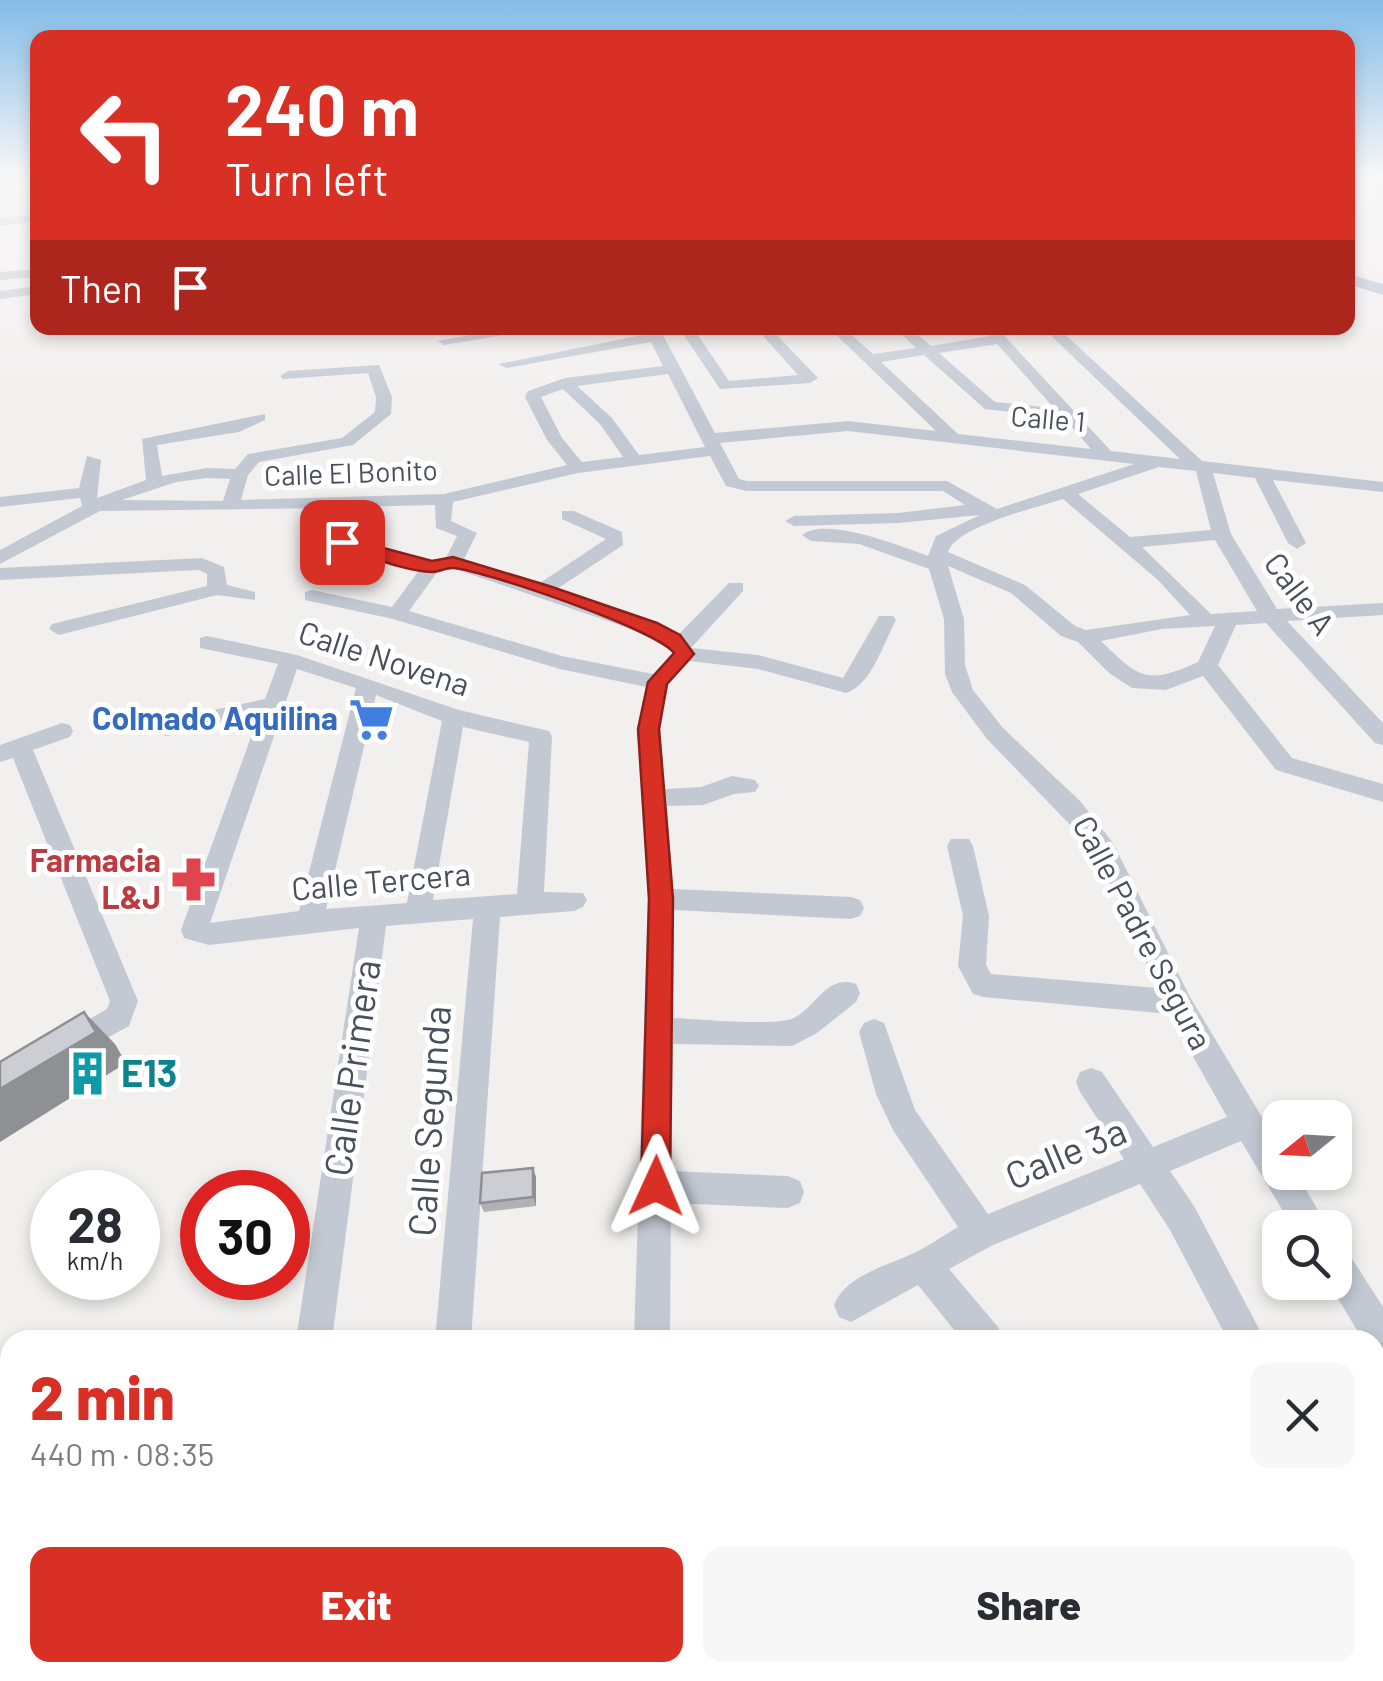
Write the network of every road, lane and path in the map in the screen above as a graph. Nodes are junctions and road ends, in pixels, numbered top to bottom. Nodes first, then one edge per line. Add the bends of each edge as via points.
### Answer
1 (1355, 272) edge
2 (30, 274) edge
3 (0, 276) edge
4 (1355, 281) edge
5 (1383, 281) edge
6 (1383, 290) edge
7 (30, 291) edge
8 (0, 295) edge
9 (488, 335) edge
10 (633, 335) edge
11 (657, 335) edge
12 (691, 335) edge
13 (770, 335) edge
14 (844, 335) edge
15 (915, 335) edge
16 (933, 335) edge
17 (988, 335) edge
18 (998, 335) edge
19 (1058, 335) edge
20 (444, 341) dead end
21 (938, 348) junction
22 (872, 359) junction
23 (506, 364) dead end
24 (674, 369) junction
25 (288, 376) dead end
26 (565, 382) junction
27 (1068, 414) junction
28 (259, 416) dead end
29 (953, 438) junction
30 (711, 445) junction
31 (1102, 452) junction
32 (94, 460) dead end
33 (1162, 460) junction
34 (634, 461) junction
35 (1200, 466) junction
36 (578, 468) junction
37 (1261, 473) junction
38 (240, 474) junction
39 (155, 482) junction
40 (1383, 487) edge
41 (1069, 494) junction
42 (88, 498) junction
43 (444, 499) junction
44 (0, 502) edge
45 (342, 503) junction
46 (231, 504) junction
47 (991, 512) junction
48 (568, 515) dead end
49 (1222, 534) junction
50 (1128, 543) junction
51 (1297, 544) dead end
52 (0, 558) edge
53 (936, 559) junction
54 (443, 564) junction
55 (0, 574) edge
56 (736, 587) dead end
57 (218, 589) junction
58 (542, 590) junction
59 (248, 596) dead end
60 (312, 596) dead end
61 (1379, 613) edge
62 (397, 614) junction
63 (1275, 617) junction
64 (886, 620) dead end
65 (1218, 620) junction
66 (59, 629) dead end
67 (1085, 637) junction
68 (207, 643) dead end
69 (682, 649) junction
70 (290, 660) junction
71 (1207, 666) junction
72 (658, 682) junction
73 (368, 684) junction
74 (276, 704) junction
75 (454, 718) junction
76 (166, 728) dead end
77 (62, 731) dead end
78 (1383, 737) edge
79 (10, 750) edge
80 (746, 786) dead end
81 (1383, 794) edge
82 (657, 798) junction
83 (960, 846) dead end
84 (661, 899) junction
85 (574, 900) dead end
86 (530, 902) junction
87 (486, 908) junction
88 (851, 908) dead end
89 (418, 912) junction
90 (374, 915) junction
91 (310, 921) junction
92 (846, 993) dead end
93 (1178, 1002) junction
94 (659, 1031) junction
95 (874, 1032) dead end
96 (51, 1055) edge
97 (1090, 1082) dead end
98 (1247, 1124) junction
99 (1148, 1164) junction
100 (656, 1186) junction
101 (788, 1192) dead end
102 (1301, 1210) edge
103 (980, 1233) junction
104 (931, 1270) junction
105 (1352, 1290) edge
106 (851, 1305) dead end
107 (315, 1330) edge
108 (454, 1330) edge
109 (652, 1330) edge
110 (974, 1330) edge
111 (1241, 1330) edge
112 (1377, 1330) edge

1 - 5 main road
2 - 3 street
4 - 6 main road
7 - 8 street
9 - 20 street
10 - 23 street
11 - 24 street
12 - 13 street via 725,386 810,378
14 - 22 street
15 - 21 street
16 - 21 street
17 - 21 street
18 - 27 street
19 - 35 street
21 - 22 street
21 - 27 street via 990,406
22 - 29 street
24 - 26 street
24 - 30 street
25 - 38 street via 374,368 383,414 354,440 263,454
26 - 34 street via 606,421
26 - 36 street via 533,396
27 - 31 street
28 - 39 street via 239,428 148,442
29 - 30 street, Calle 1 via 837,425
29 - 31 street, Calle 1
30 - 34 street, Calle El Bonito
30 - 47 street via 738,485 934,484
31 - 33 street, Calle 1
32 - 42 street
33 - 35 street, Calle 1
33 - 41 street
34 - 36 street, Calle El Bonito
35 - 37 street, Calle 1
35 - 49 street, Calle A
36 - 43 street, Calle El Bonito
37 - 40 street, Calle 1
37 - 51 street
38 - 39 street via 202,470
38 - 46 street
39 - 42 street
41 - 47 street
41 - 50 street
42 - 44 street
42 - 46 street, Calle El Bonito
42 - 52 street
43 - 45 street, Calle El Bonito
43 - 54 street via 442,524 468,534
45 - 46 street, Calle El Bonito
45 - 54 street via 339,535 349,548
47 - 53 street via 943,540
47 - 53 street via 799,528
48 - 58 street via 616,541
49 - 50 street
49 - 63 street, Calle A
50 - 65 street
53 - 67 street via 1018,590
53 - 93 street, Calle Padre Segura via 955,622 952,653 962,691 980,717 1072,805 1103,848
54 - 58 street
54 - 62 street
55 - 57 street via 212,565
56 - 69 street
57 - 59 street
57 - 66 street
58 - 69 street via 650,628
60 - 62 street
61 - 63 street
62 - 72 street via 560,662
63 - 65 street
63 - 78 street, Calle A
64 - 69 street via 846,686
65 - 67 street
65 - 71 street
67 - 71 street via 1147,688
68 - 70 street, Calle Novena
69 - 72 street
70 - 73 street, Calle Novena
70 - 74 street
71 - 81 street via 1284,764
72 - 82 street via 648,729
73 - 75 street, Calle Novena
73 - 91 street
74 - 76 street
74 - 91 street, Calle Tercera via 194,930 208,934
75 - 86 street, Calle Novena via 541,737
75 - 89 street
77 - 79 street
79 - 96 street via 124,1001 119,1017
80 - 82 street
82 - 84 street
83 - 93 street via 976,916 972,966 982,985
84 - 88 street
84 - 94 street
85 - 86 street, Calle Tercera
86 - 87 street, Calle Tercera
87 - 89 street, Calle Tercera
87 - 108 street, Calle Segunda
89 - 90 street, Calle Tercera
90 - 91 street, Calle Tercera
90 - 107 street, Calle Primera
92 - 94 street via 792,1033
93 - 98 street, Calle Padre Segura
94 - 100 street
95 - 103 street via 890,1094
97 - 99 street
98 - 99 street, Calle 3a
98 - 102 street, Calle Padre Segura
99 - 103 street, Calle 3a
99 - 111 street
100 - 101 street
100 - 109 street
103 - 104 street, Calle 3a
104 - 106 street, Calle 3a via 904,1272
104 - 110 street
105 - 112 street

